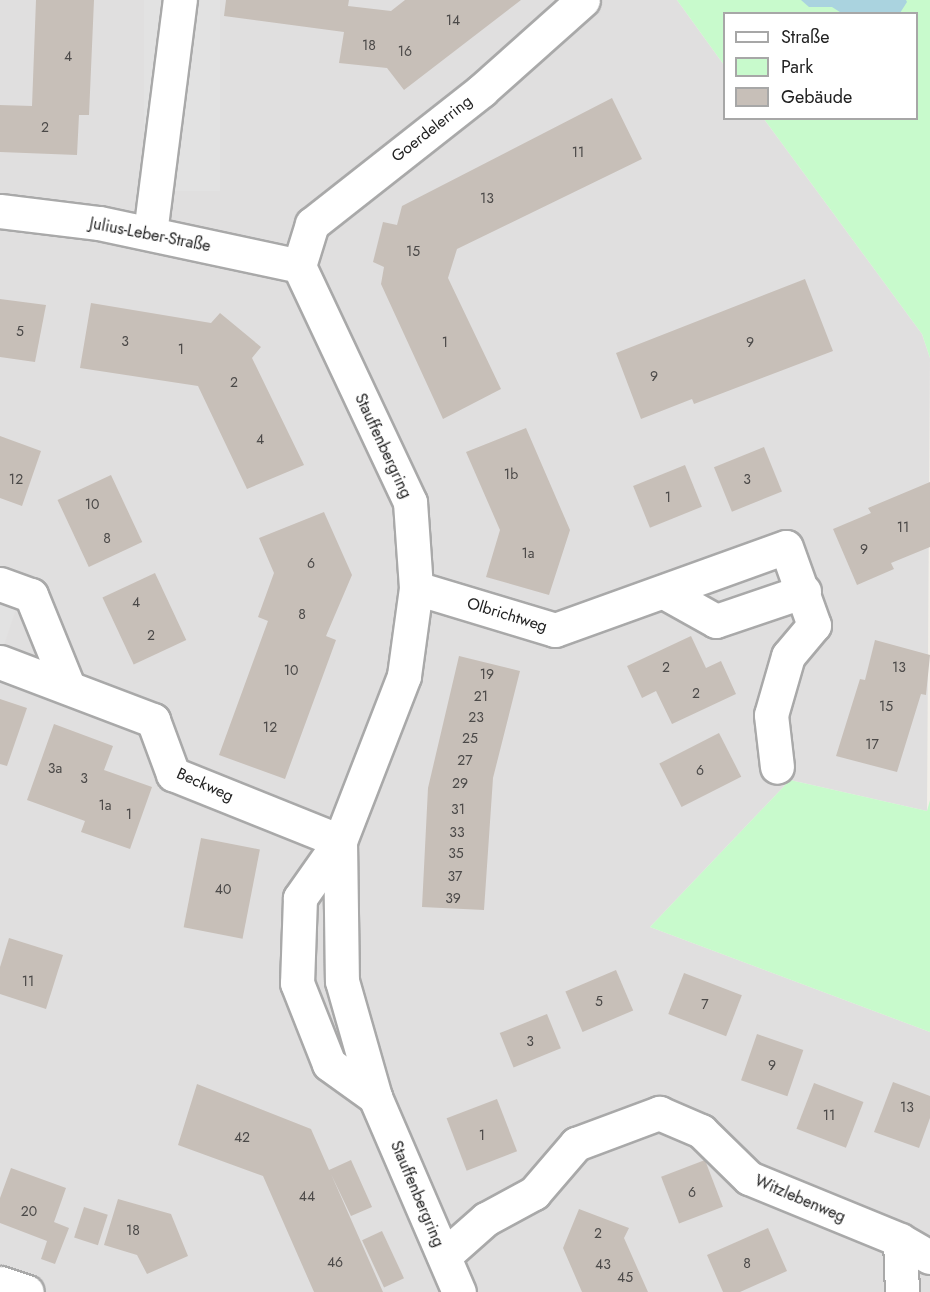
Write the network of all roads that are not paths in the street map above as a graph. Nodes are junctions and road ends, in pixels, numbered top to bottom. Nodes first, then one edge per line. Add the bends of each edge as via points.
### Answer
1 (180, 0) edge
2 (582, 0) edge
3 (0, 211) edge
4 (150, 233) junction
5 (299, 266) junction
6 (0, 584) edge
7 (416, 588) junction
8 (804, 591) junction
9 (666, 593) junction
10 (0, 662) edge
11 (69, 686) junction
12 (777, 767) dead end
13 (340, 841) junction
14 (375, 1097) junction
15 (900, 1240) junction
16 (444, 1256) junction
17 (930, 1257) edge
18 (0, 1283) edge
19 (27, 1292) edge
20 (459, 1292) edge
21 (902, 1292) edge

1 - 4 street
2 - 5 street, Goerdelerring via 482,90 312,224
3 - 4 street, Julius-Leber-Straße
4 - 5 street, Julius-Leber-Straße
5 - 7 street, Stauffenbergring via 410,502
6 - 11 street via 31,595
7 - 9 street, Olbrichtweg via 555,630
7 - 13 street, Stauffenbergring via 405,676
8 - 9 street via 716,621
8 - 9 street, Olbrichtweg via 786,547
8 - 12 street, Olbrichtweg via 814,625 788,656 771,715
10 - 11 street, Beckweg
11 - 13 street, Beckweg via 153,720 173,774
13 - 14 street, Stauffenbergring via 342,981
13 - 14 street, Stauffenbergring via 300,898 297,983 329,1064
14 - 16 street, Stauffenbergring
15 - 16 street, Witzlebenweg via 749,1178 701,1131 658,1113 576,1144 534,1193 486,1219
15 - 17 street, Witzlebenweg
15 - 21 street
16 - 20 street, Stauffenbergring
18 - 19 street

